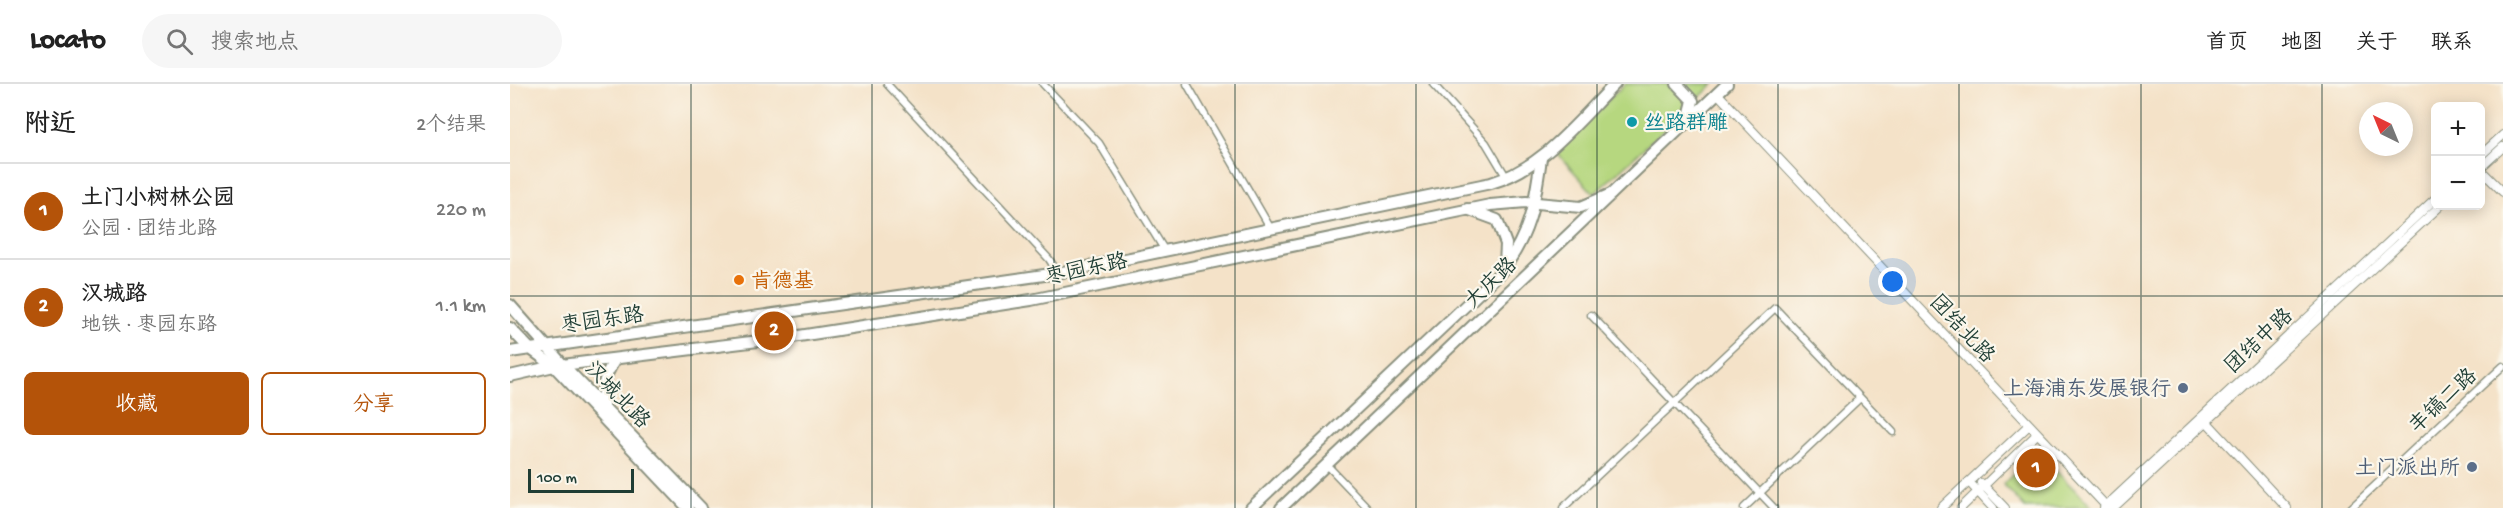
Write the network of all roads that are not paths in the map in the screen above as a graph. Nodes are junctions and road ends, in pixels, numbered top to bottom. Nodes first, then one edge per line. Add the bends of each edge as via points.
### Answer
1 (887, 84) edge
2 (1043, 84) edge
3 (1187, 84) edge
4 (1433, 84) edge
5 (1615, 84) edge
6 (1677, 84) edge
7 (1727, 84) edge
8 (1717, 93) junction
9 (1688, 121) junction
10 (2503, 135) edge
11 (2503, 147) edge
12 (2485, 152) edge
13 (1541, 158) junction
14 (2485, 164) edge
15 (2485, 172) edge
16 (1507, 178) junction
17 (2503, 192) edge
18 (1611, 194) junction
19 (1535, 203) junction
20 (2431, 203) edge
21 (1466, 209) junction
22 (2436, 210) edge
23 (1271, 230) junction
24 (1165, 251) junction
25 (1505, 267) junction
26 (1058, 273) junction
27 (1476, 296) junction
28 (510, 305) edge
29 (1490, 310) junction
30 (1591, 315) dead end
31 (510, 328) edge
32 (548, 345) junction
33 (528, 347) junction
34 (510, 352) edge
35 (614, 361) junction
36 (559, 366) junction
37 (2503, 366) edge
38 (510, 376) edge
39 (1860, 398) junction
40 (1674, 403) junction
41 (604, 408) junction
42 (2205, 420) junction
43 (2029, 425) junction
44 (1893, 432) dead end
45 (2037, 434) junction
46 (1327, 465) junction
47 (1972, 479) junction
48 (1981, 488) junction
49 (1760, 493) junction
50 (688, 508) edge
51 (701, 508) edge
52 (1251, 508) edge
53 (1281, 508) edge
54 (1368, 508) edge
55 (1564, 508) edge
56 (1744, 508) edge
57 (1774, 508) edge
58 (1941, 508) edge
59 (1961, 508) edge
60 (1993, 508) edge
61 (2005, 508) edge
62 (2108, 508) edge
63 (2287, 508) edge
64 (2351, 508) edge

1 - 26 street
2 - 24 street via 1099,143
3 - 23 street
4 - 16 street via 1486,143
5 - 13 main road
6 - 9 main road via 1694,101
7 - 8 main road, 大庆路
8 - 9 main road, 大庆路
8 - 43 street, 团结北路
9 - 18 main road, 大庆路
10 - 12 street
11 - 14 street
13 - 16 main road, 枣园东路
13 - 19 main road, 大庆路
15 - 17 street
16 - 23 main road, 枣园东路
18 - 19 main road, 枣园东路 via 1581,207
18 - 29 main road, 大庆路
19 - 21 main road, 枣园东路
19 - 25 main road, 大庆路 via 1526,231
20 - 42 street, 团结中路
21 - 25 main road via 1497,220 1506,244
21 - 35 main road, 枣园东路 via 1031,300
22 - 42 street, 团结中路
23 - 24 main road, 枣园东路
24 - 26 main road, 枣园东路
25 - 27 main road, 大庆路
26 - 32 main road, 枣园东路
27 - 29 main road
27 - 52 main road, 大庆路
28 - 32 main road, 汉城北路
29 - 46 main road, 大庆路
30 - 40 street
31 - 33 main road, 汉城北路
32 - 33 main road, 枣园东路
32 - 36 main road, 汉城北路
33 - 34 main road, 枣园东路
33 - 36 main road, 汉城北路
35 - 36 main road, 枣园东路
35 - 41 main road via 605,376
36 - 38 main road, 枣园东路
36 - 41 main road, 汉城北路
36 - 50 main road, 汉城北路
37 - 64 street, 丰镐二路
39 - 40 street via 1775,308
39 - 44 street
39 - 49 street
40 - 49 street
40 - 55 street
41 - 51 main road, 汉城北路
42 - 62 street, 团结中路
42 - 63 street
43 - 45 street, 团结北路
43 - 47 street
45 - 48 street
45 - 62 street, 团结北路
46 - 53 main road, 大庆路
46 - 54 street
47 - 48 street
47 - 58 street
48 - 59 street
48 - 60 street
48 - 61 street
49 - 56 street
49 - 57 street

